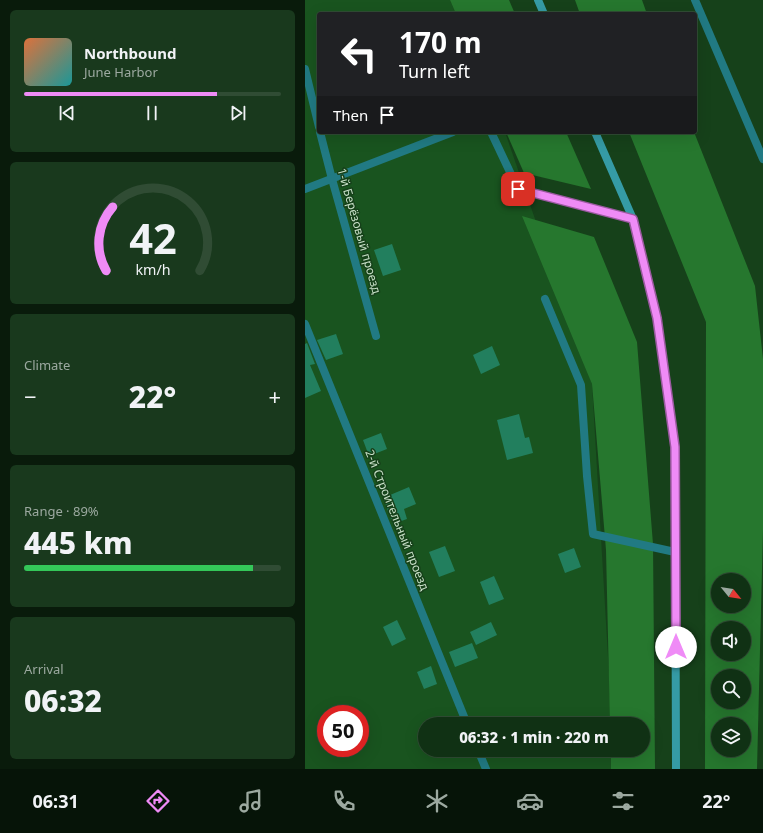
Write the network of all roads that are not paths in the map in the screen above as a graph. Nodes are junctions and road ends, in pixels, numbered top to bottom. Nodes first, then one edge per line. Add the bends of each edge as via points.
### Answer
1 (538, 0) edge
2 (695, 0) edge
3 (543, 12) edge
4 (305, 69) edge
5 (317, 119) edge
6 (321, 134) edge
7 (448, 134) edge
8 (492, 134) edge
9 (596, 134) edge
10 (763, 159) edge
11 (332, 179) junction
12 (305, 189) edge
13 (633, 219) junction
14 (545, 299) dead end
15 (305, 324) edge
16 (376, 336) dead end
17 (675, 552) junction
18 (464, 717) edge
19 (481, 757) edge
20 (486, 769) edge
21 (676, 769) edge

1 - 3 main road
2 - 10 street
4 - 5 street
6 - 11 street, 1-й Берёзовый проезд
7 - 11 street
8 - 13 street via 518,189
9 - 13 main road
11 - 12 street
11 - 16 street, 1-й Берёзовый проезд
13 - 17 main road via 657,318 675,447
14 - 17 street via 581,385 593,534
15 - 18 street, 2-й Строительный проезд
17 - 21 main road
19 - 20 street

